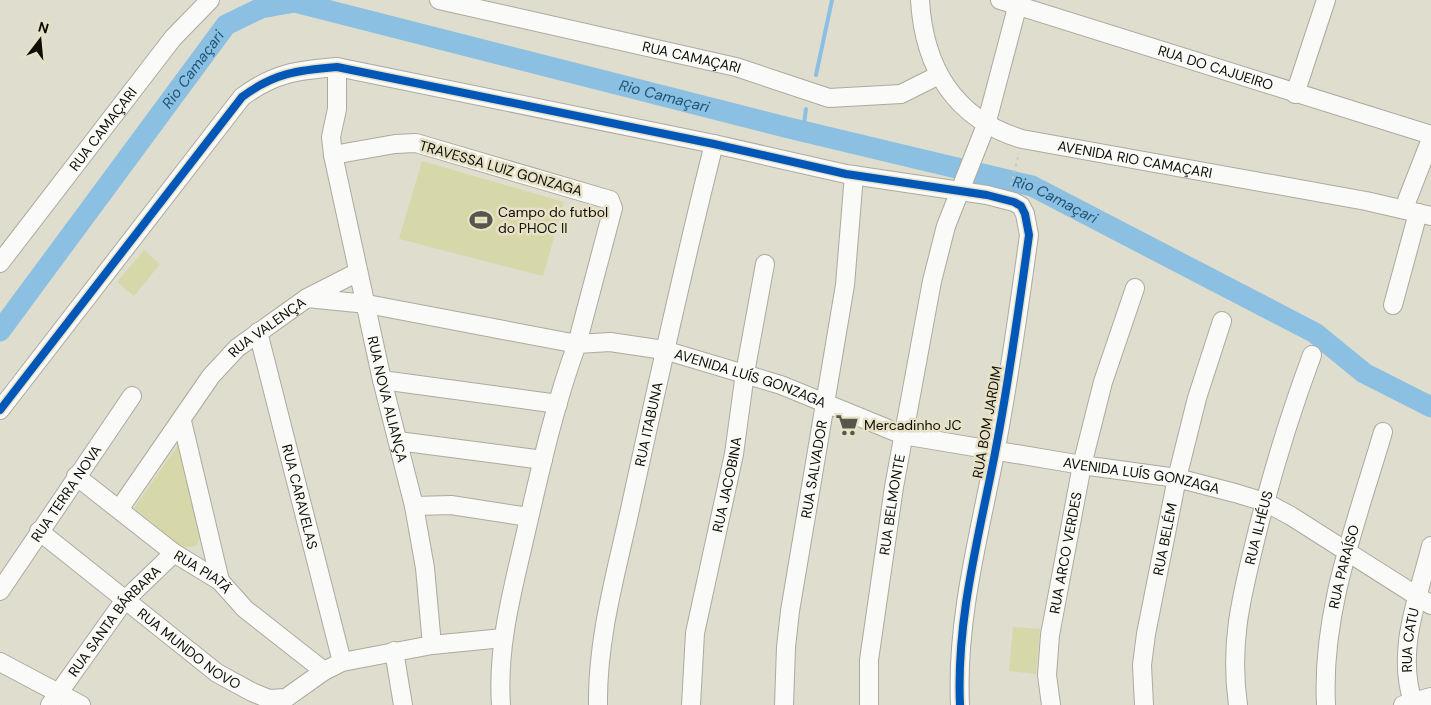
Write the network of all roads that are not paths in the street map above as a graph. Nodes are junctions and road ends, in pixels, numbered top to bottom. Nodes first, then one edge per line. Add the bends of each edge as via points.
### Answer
1 (210, 0) edge
2 (439, 0) edge
3 (920, 0) edge
4 (1000, 0) edge
5 (1326, 0) edge
6 (1018, 2) edge
7 (338, 67) junction
8 (939, 75) junction
9 (1295, 94) junction
10 (986, 125) junction
11 (1431, 137) edge
12 (714, 144) junction
13 (333, 155) junction
14 (854, 175) junction
15 (963, 183) junction
16 (1418, 212) edge
17 (0, 263) edge
18 (765, 264) dead end
19 (358, 272) junction
20 (1135, 288) dead end
21 (307, 298) junction
22 (366, 304) junction
23 (1393, 305) dead end
24 (1222, 321) dead end
25 (258, 332) junction
26 (577, 344) junction
27 (664, 350) junction
28 (1312, 355) dead end
29 (745, 373) junction
30 (382, 380) junction
31 (132, 396) dead end
32 (558, 404) junction
33 (825, 404) junction
34 (0, 410) edge
35 (182, 420) junction
36 (1383, 432) dead end
37 (903, 435) junction
38 (398, 441) junction
39 (996, 451) junction
40 (543, 460) junction
41 (1082, 465) junction
42 (76, 476) junction
43 (1177, 478) junction
44 (1265, 502) junction
45 (414, 506) junction
46 (120, 508) junction
47 (529, 517) junction
48 (39, 531) junction
49 (1431, 546) edge
50 (1349, 551) junction
51 (174, 553) junction
52 (220, 581) junction
53 (0, 591) edge
54 (124, 600) junction
55 (1424, 602) edge
56 (503, 638) junction
57 (432, 645) junction
58 (394, 651) junction
59 (0, 662) edge
60 (342, 662) junction
61 (324, 671) junction
62 (1431, 697) edge
63 (54, 698) edge
64 (1410, 704) edge
65 (81, 705) edge
66 (402, 705) edge
67 (501, 705) edge
68 (598, 705) edge
69 (691, 705) edge
70 (784, 705) edge
71 (870, 705) edge
72 (960, 705) edge
73 (1052, 705) edge
74 (1144, 705) edge
75 (1238, 705) edge
76 (1326, 705) edge

1 - 17 street, RUA CAMAÇARI via 172,38
2 - 8 street, RUA CAMAÇARI via 736,67 830,98 901,94
3 - 8 street, AVENIDA RIO CAMAÇARI via 926,40
4 - 6 street, RUA DO CAJUEIRO
5 - 9 street
6 - 9 street, RUA DO CAJUEIRO
6 - 10 street
7 - 12 street, RUA BOM JARDIM
7 - 13 street, RUA NOVA ALIANÇA via 337,109 331,137
7 - 34 street, RUA BOM JARDIM via 296,70 275,76 242,97
8 - 10 street, AVENIDA RIO CAMAÇARI via 951,92
9 - 11 street, RUA DO CAJUEIRO
10 - 15 street
10 - 16 street, AVENIDA RIO CAMAÇARI via 1022,139
11 - 16 street
12 - 14 street, RUA BOM JARDIM
12 - 27 street, RUA ITABUNA
13 - 19 street, RUA NOVA ALIANÇA
13 - 26 street, TRAVESSA LUIZ GONZAGA via 416,143 610,200 613,208
14 - 15 street, RUA BOM JARDIM
14 - 33 street, RUA SALVADOR via 846,278
15 - 37 street, RUA BELMONTE via 939,248
15 - 39 street, RUA BOM JARDIM via 1014,202 1026,214 1028,224 1024,274
16 - 23 street
18 - 29 street, RUA JACOBINA
19 - 21 street
19 - 22 street, RUA NOVA ALIANÇA
20 - 41 street, RUA ARCO VERDES via 1103,382
21 - 22 street, RUA VALENÇA
21 - 25 street, RUA VALENÇA
22 - 26 street, RUA VALENÇA
22 - 30 street, RUA NOVA ALIANÇA
24 - 43 street, RUA BELÉM
25 - 35 street, RUA VALENÇA via 228,356
25 - 60 street, RUA CARAVELAS
26 - 27 street, AVENIDA LUÍS GONZAGA via 610,342
26 - 32 street
27 - 29 street, AVENIDA LUÍS GONZAGA
27 - 68 street, RUA ITABUNA via 604,629
28 - 44 street, RUA ILHÉUS
29 - 33 street, AVENIDA LUÍS GONZAGA
29 - 69 street, RUA JACOBINA via 734,454 695,633
30 - 32 street
30 - 38 street, RUA NOVA ALIANÇA
31 - 42 street, RUA TERRA NOVA
32 - 40 street
33 - 37 street, AVENIDA LUÍS GONZAGA
33 - 70 street, RUA SALVADOR via 790,611
35 - 46 street, RUA VALENÇA
35 - 52 street
36 - 50 street, RUA PARAÍSO
37 - 39 street, AVENIDA LUÍS GONZAGA
37 - 71 street, RUA BELMONTE via 869,660
38 - 40 street
38 - 45 street, RUA NOVA ALIANÇA
39 - 41 street, AVENIDA LUÍS GONZAGA
39 - 72 street, RUA BOM JARDIM via 962,632
40 - 47 street
41 - 43 street, AVENIDA LUÍS GONZAGA
41 - 73 street, RUA ARCO VERDES via 1050,635 1047,675
42 - 46 street, RUA PIATÃ
42 - 48 street, RUA TERRA NOVA
43 - 44 street, AVENIDA LUÍS GONZAGA
43 - 74 street, RUA BELÉM via 1146,634 1142,665
44 - 50 street, AVENIDA LUÍS GONZAGA
44 - 75 street, RUA ILHÉUS via 1237,619 1234,676
45 - 47 street via 451,505
45 - 57 street, RUA NOVA ALIANÇA via 425,568
46 - 51 street, RUA PIATÃ
47 - 56 street
48 - 53 street, RUA TERRA NOVA
48 - 54 street, RUA MUNDO NOVO
49 - 55 street, RUA CATU
50 - 55 street, AVENIDA LUÍS GONZAGA
50 - 76 street, RUA PARAÍSO via 1332,611
51 - 52 street, RUA PIATÃ
51 - 54 street, RUA SANTA BÁRBARA
52 - 61 street, RUA PIATÃ via 245,609
54 - 61 street, RUA MUNDO NOVO via 217,674 269,699 286,698
54 - 63 street, RUA SANTA BÁRBARA
55 - 64 street, RUA CATU via 1412,617 1406,660
56 - 57 street, RUA MUNDO NOVO
56 - 67 street
57 - 58 street, RUA MUNDO NOVO
58 - 60 street, RUA MUNDO NOVO
58 - 66 street
59 - 63 street
60 - 61 street, RUA MUNDO NOVO
62 - 64 street
63 - 65 street

